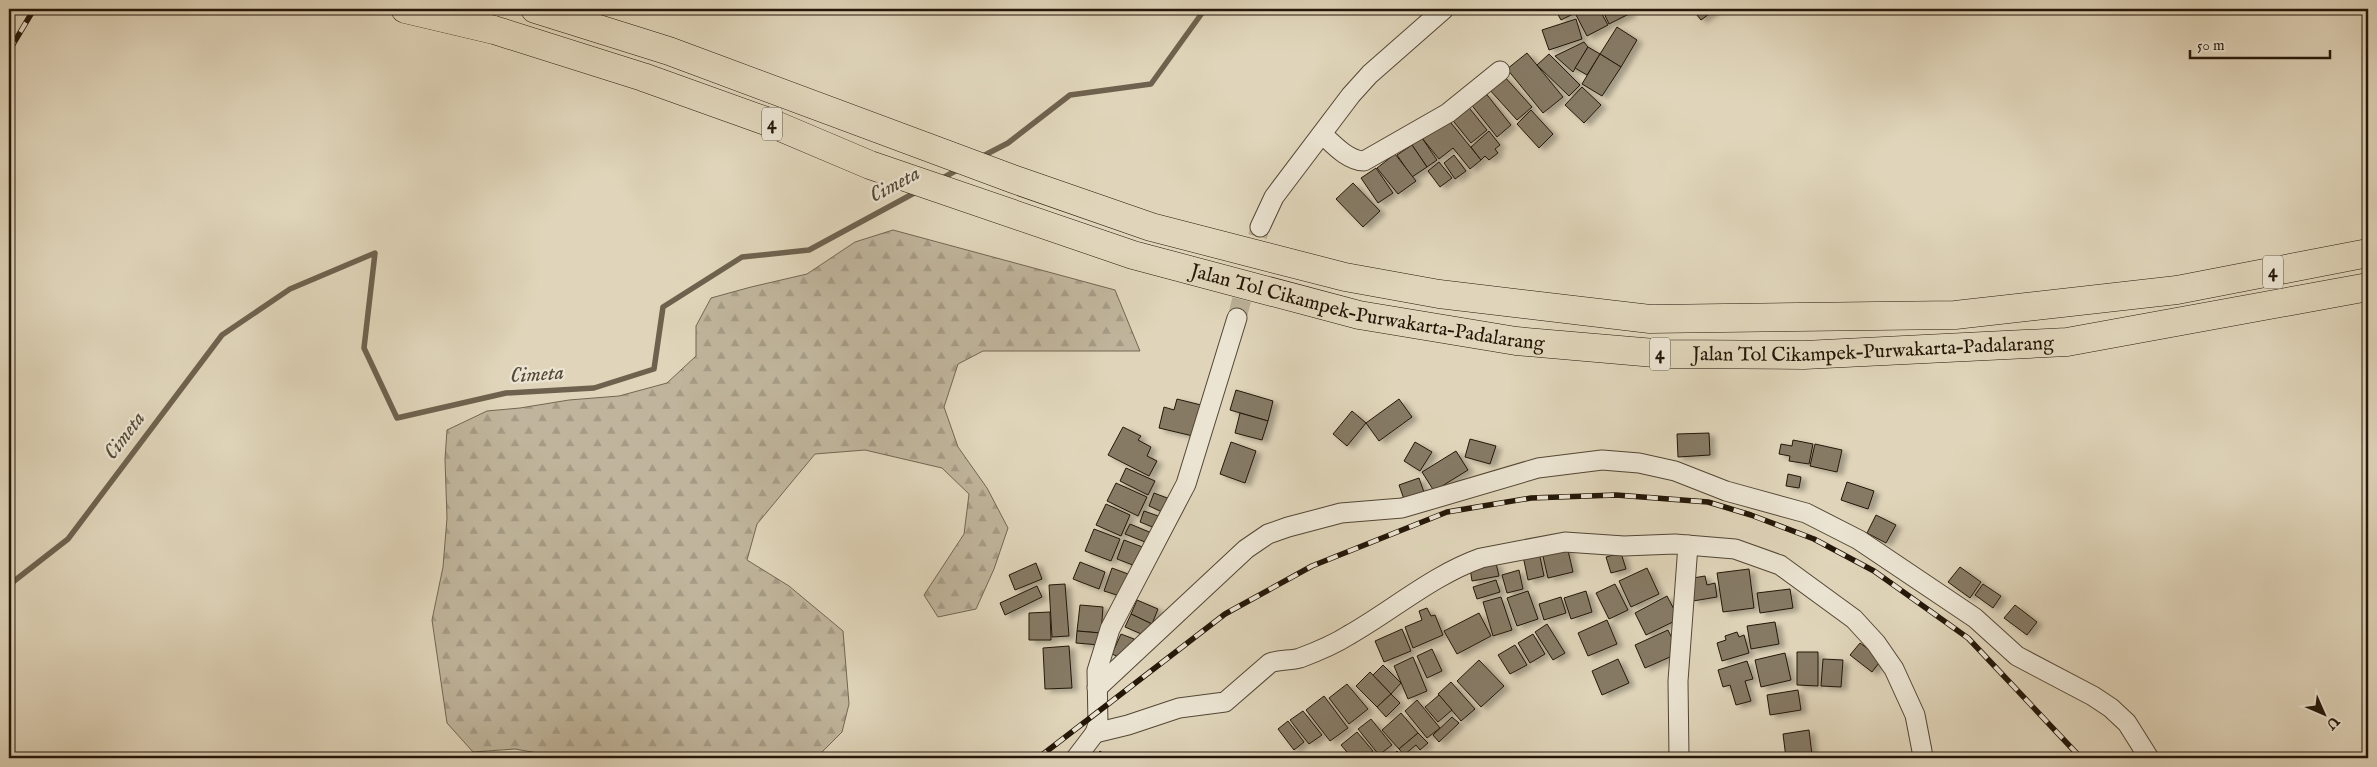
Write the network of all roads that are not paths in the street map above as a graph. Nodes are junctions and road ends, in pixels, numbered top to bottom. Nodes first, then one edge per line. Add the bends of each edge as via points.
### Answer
1 (405, 9) edge
2 (535, 9) edge
3 (1444, 9) edge
4 (1500, 71) dead end
5 (1322, 134) junction
6 (1260, 227) tunnel mouth
7 (2368, 253) edge
8 (2368, 287) edge
9 (1237, 318) tunnel mouth
10 (1688, 545) junction
11 (1097, 688) junction
12 (1095, 733) junction
13 (1076, 758) edge
14 (1679, 758) edge
15 (1921, 758) edge
16 (2149, 758) edge

1 - 8 highway, Jalan Tol Cikampek–Purwakarta–Padalarang / 4 via 494,30 643,76 766,121 870,165 1133,255 1359,315 1516,341 1666,354 1804,355 2067,342
2 - 7 highway, Jalan Tol Cikampek–Purwakarta–Padalarang / 4 via 669,51 1151,227 1354,279 1439,294 1650,319 1955,315 2177,290
3 - 5 street via 1370,74
4 - 5 street via 1448,113 1364,161 1343,152
5 - 6 street via 1274,197
9 - 11 street via 1186,484 1110,629 1097,671
10 - 12 street via 1624,546 1565,542 1481,558 1420,590 1348,636 1299,658 1270,663 1226,702 1179,708 1128,726
10 - 14 street via 1678,682
10 - 15 street via 1735,548 1780,565 1854,618 1894,669 1915,715
11 - 12 street via 1098,724
11 - 16 street via 1246,549 1268,534 1341,514 1402,508 1538,468 1602,460 1639,463 1675,471 1726,491 1806,513 1859,540 1975,618 2017,656 2112,708 2127,723
12 - 13 street

